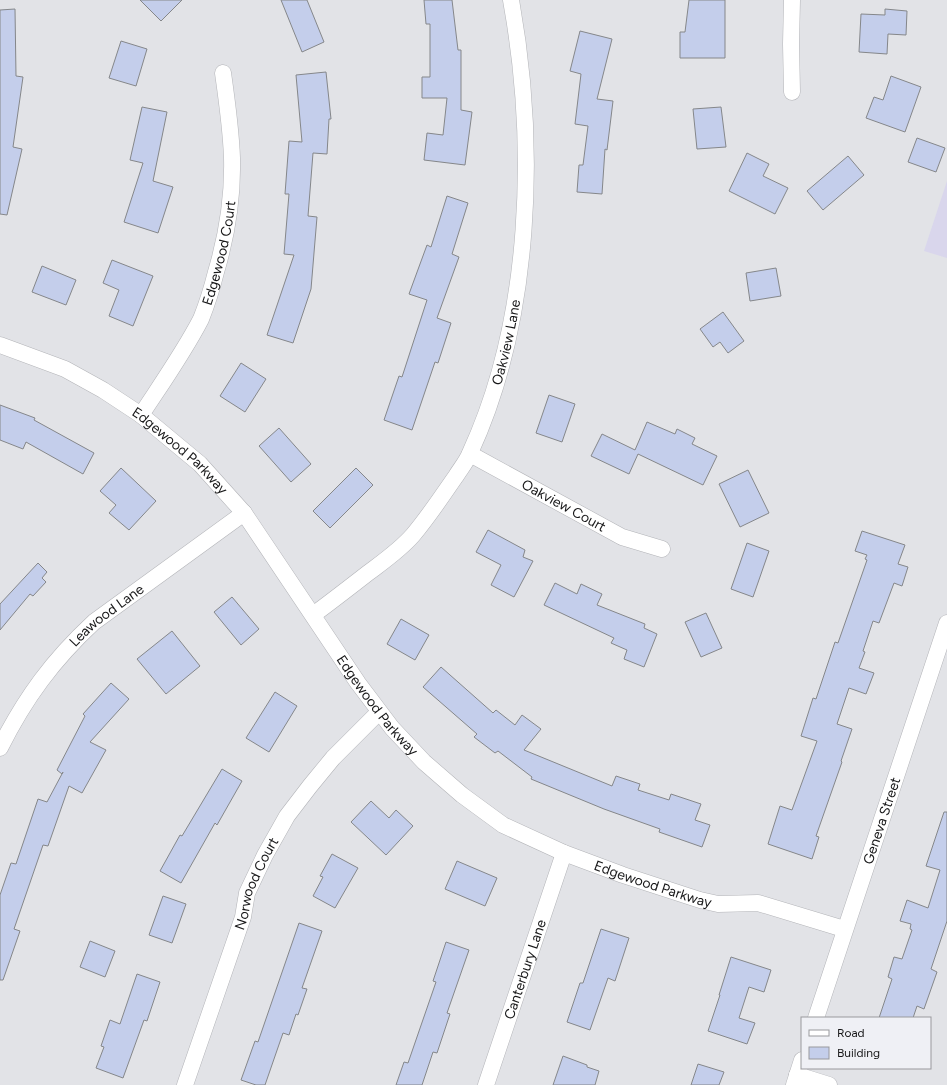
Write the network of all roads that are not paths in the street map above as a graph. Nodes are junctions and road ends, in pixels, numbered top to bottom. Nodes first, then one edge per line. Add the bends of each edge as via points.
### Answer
1 (511, 0) edge
2 (792, 0) edge
3 (223, 73) dead end
4 (792, 92) dead end
5 (0, 345) edge
6 (141, 415) junction
7 (470, 454) junction
8 (244, 513) junction
9 (662, 549) dead end
10 (313, 615) junction
11 (947, 623) edge
12 (378, 712) junction
13 (0, 748) edge
14 (564, 853) junction
15 (844, 929) junction
16 (816, 1017) edge
17 (798, 1073) edge
18 (185, 1085) edge
19 (486, 1085) edge
20 (830, 1085) edge

1 - 7 street, Oakview Lane via 519,42 523,97 525,201 521,252 512,322 501,369
2 - 4 street
3 - 6 street, Edgewood Court via 232,158 229,218 223,249 201,318
5 - 6 street, Edgewood Parkway via 65,369
6 - 8 street, Edgewood Parkway via 200,464
7 - 9 street, Oakview Court via 622,537
7 - 10 street, Oakview Lane via 436,507 398,550
8 - 10 street, Edgewood Parkway
8 - 13 street, Leawood Lane via 94,622 51,667 29,696
10 - 12 street, Edgewood Parkway
11 - 15 street, Geneva Street
12 - 14 street, Edgewood Parkway via 408,746 462,795 503,825
12 - 18 street, Norwood Court via 333,758 310,786 287,816 265,855 247,893 243,916
14 - 15 street, Edgewood Parkway via 700,900 718,904 758,902
14 - 19 street, Canterbury Lane
15 - 16 street, Geneva Street
17 - 20 street

